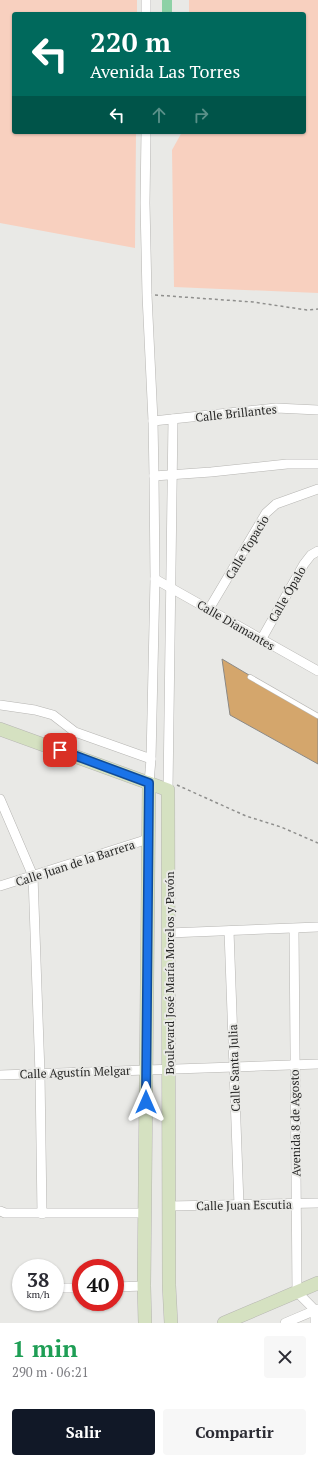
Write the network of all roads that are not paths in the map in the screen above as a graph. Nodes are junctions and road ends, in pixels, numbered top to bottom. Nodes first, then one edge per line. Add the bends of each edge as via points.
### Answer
1 (146, 0) edge
2 (146, 12) edge
3 (146, 134) edge
4 (318, 410) edge
5 (173, 419) junction
6 (153, 421) junction
7 (318, 464) edge
8 (173, 475) junction
9 (154, 476) junction
10 (318, 489) edge
11 (318, 551) edge
12 (155, 579) junction
13 (171, 588) junction
14 (209, 609) junction
15 (261, 640) junction
16 (318, 660) edge
17 (316, 670) edge
18 (250, 677) dead end
19 (0, 705) edge
20 (318, 716) edge
21 (0, 729) edge
22 (151, 759) junction
23 (149, 783) junction
24 (168, 786) junction
25 (0, 799) edge
26 (149, 838) junction
27 (33, 876) junction
28 (0, 886) edge
29 (318, 927) edge
30 (294, 929) junction
31 (229, 931) junction
32 (169, 933) junction
33 (318, 1064) edge
34 (295, 1065) junction
35 (235, 1067) junction
36 (169, 1069) junction
37 (146, 1070) junction
38 (40, 1074) junction
39 (0, 1075) edge
40 (296, 1203) junction
41 (318, 1203) edge
42 (238, 1205) junction
43 (169, 1206) junction
44 (0, 1211) edge
45 (145, 1213) junction
46 (42, 1214) junction
47 (318, 1283) edge
48 (144, 1286) junction
49 (124, 1287) edge
50 (297, 1292) junction
51 (316, 1309) edge
52 (145, 1323) edge
53 (171, 1323) edge
54 (224, 1323) edge
55 (285, 1323) edge
56 (315, 1323) edge

1 - 2 street
3 - 6 street via 147,295
4 - 5 street, Calle Brillantes via 276,408
5 - 6 street, Calle Brillantes
5 - 8 street
6 - 9 street
7 - 8 street via 287,464
8 - 9 street
8 - 13 street
9 - 12 street
10 - 14 street, Calle Topacio via 276,504 266,513
11 - 15 street, Calle Ópalo via 304,564
12 - 13 street, Calle Diamantes
12 - 22 street
13 - 14 street, Calle Diamantes
13 - 24 street
14 - 15 street, Calle Diamantes
15 - 17 street, Calle Diamantes
16 - 17 street
18 - 20 lane
19 - 22 street via 53,715 74,732
21 - 23 street
22 - 23 street
23 - 24 street
23 - 26 street, Boulevard José María Morelos y Pavón
24 - 32 street, Boulevard José María Morelos y Pavón
25 - 27 street
26 - 27 street, Calle Juan de la Barrera
26 - 37 street, Boulevard José María Morelos y Pavón
27 - 28 street, Calle Juan de la Barrera
27 - 38 street
29 - 30 street
30 - 31 street
30 - 34 street, Avenida 8 de Agosto
31 - 32 street
31 - 35 street, Calle Santa Julia
32 - 36 street, Boulevard José María Morelos y Pavón
33 - 34 street, Calle Agustín Melgar
34 - 35 street, Calle Agustín Melgar
34 - 40 street, Avenida 8 de Agosto
35 - 36 street, Calle Agustín Melgar
35 - 42 street, Calle Santa Julia
36 - 37 street, Calle Agustín Melgar
36 - 43 street, Boulevard José María Morelos y Pavón
37 - 38 street, Calle Agustín Melgar
37 - 45 street, Boulevard José María Morelos y Pavón
38 - 39 street, Calle Agustín Melgar
38 - 46 street
40 - 41 street, Calle Juan Escutia
40 - 42 street, Calle Juan Escutia
40 - 50 street, Avenida 8 de Agosto
42 - 43 street, Calle Juan Escutia
43 - 53 street, Boulevard José María Morelos y Pavón
44 - 46 street
45 - 46 street
45 - 48 street, Boulevard José María Morelos y Pavón
47 - 50 street
48 - 49 street
48 - 52 street, Boulevard José María Morelos y Pavón
50 - 51 street
50 - 54 street
51 - 55 street
51 - 56 street

